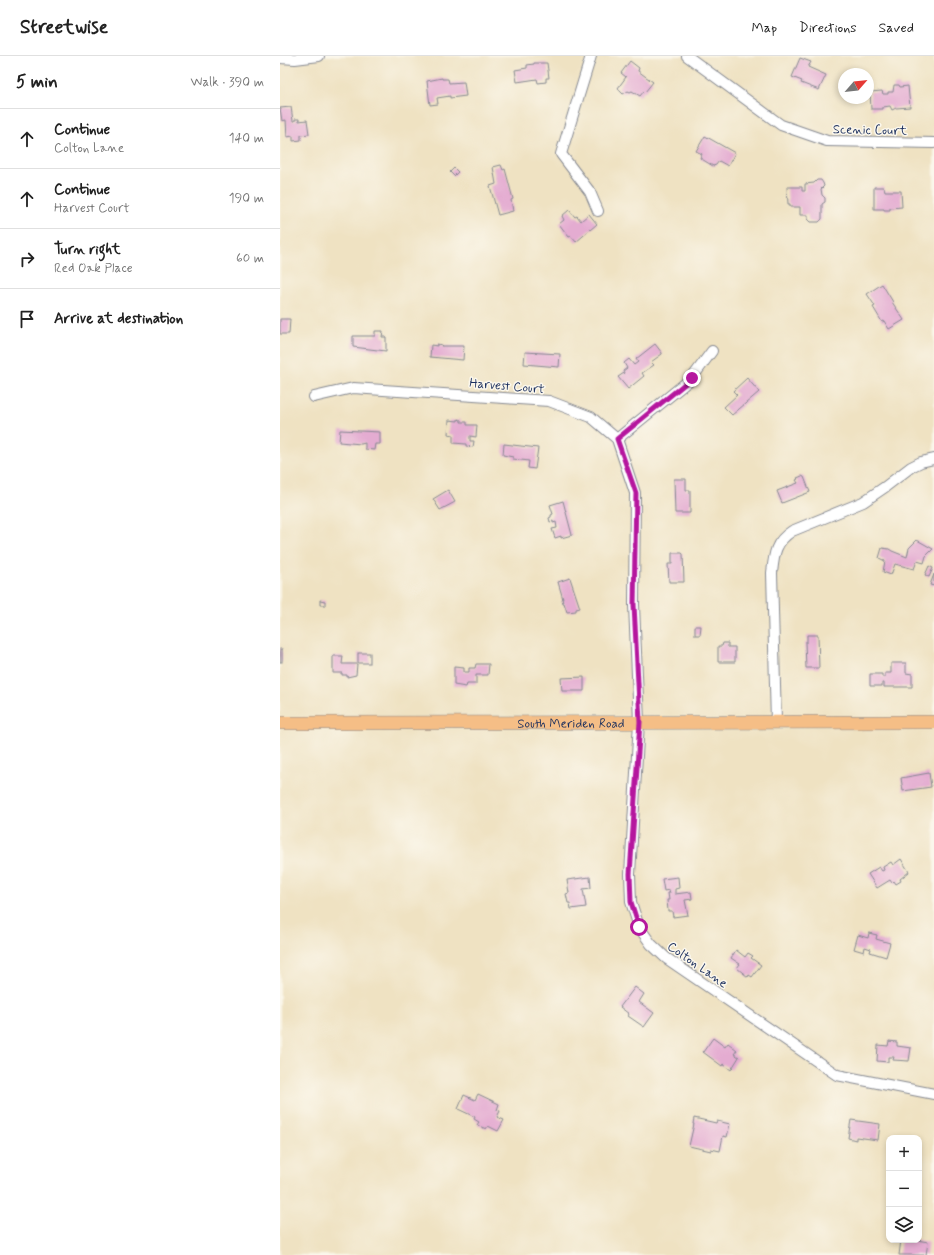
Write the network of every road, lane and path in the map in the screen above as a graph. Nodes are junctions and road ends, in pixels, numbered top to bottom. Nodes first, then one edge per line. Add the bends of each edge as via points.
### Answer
1 (319, 56) edge
2 (591, 56) edge
3 (687, 56) edge
4 (280, 58) edge
5 (934, 143) edge
6 (598, 211) dead end
7 (712, 351) dead end
8 (314, 397) dead end
9 (617, 439) junction
10 (934, 459) edge
11 (640, 722) junction
12 (776, 722) junction
13 (934, 722) edge
14 (280, 724) edge
15 (934, 1094) edge

1 - 4 street
2 - 6 street via 560,154 590,192
3 - 5 street, Scenic Court via 788,128 827,141
7 - 9 street via 692,378
8 - 9 street, Harvest Court via 353,388 549,401 591,416
9 - 11 street, Harvest Court via 636,493 634,605
10 - 12 street via 911,467 863,502 792,531 783,537 777,546 772,573
11 - 12 main road, South Meriden Road
11 - 14 main road, South Meriden Road
11 - 15 street, Colton Lane via 630,874 631,902 639,927 651,944 666,958 836,1075
12 - 13 main road, South Meriden Road

